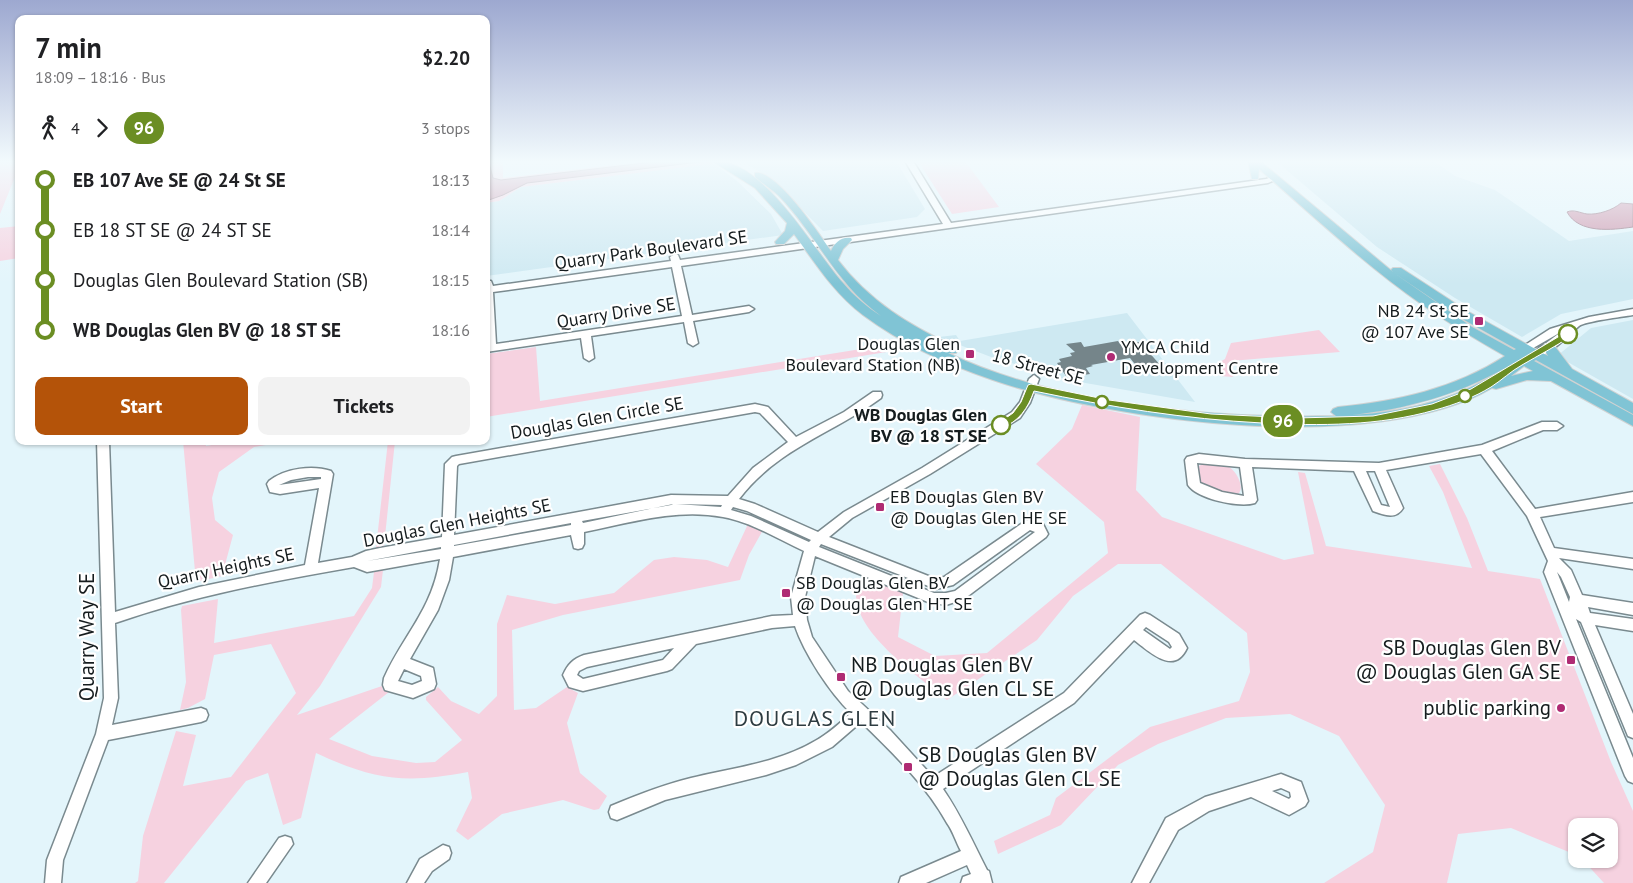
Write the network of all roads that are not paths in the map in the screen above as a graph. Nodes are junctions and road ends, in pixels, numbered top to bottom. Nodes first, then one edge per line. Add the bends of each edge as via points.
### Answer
1 (774, 202) edge
2 (787, 202) edge
3 (934, 202) edge
4 (1095, 202) edge
5 (1098, 202) edge
6 (1301, 202) edge
7 (1314, 202) edge
8 (1084, 204) junction
9 (792, 223) junction
10 (947, 223) junction
11 (847, 240) junction
12 (812, 241) junction
13 (780, 242) junction
14 (675, 259) junction
15 (832, 260) junction
16 (490, 286) edge
17 (1408, 289) junction
18 (749, 309) dead end
19 (1633, 312) edge
20 (688, 319) junction
21 (1576, 325) junction
22 (586, 334) junction
23 (1486, 340) junction
24 (693, 343) dead end
25 (1550, 347) junction
26 (490, 349) edge
27 (1523, 354) junction
28 (589, 358) dead end
29 (1501, 364) junction
30 (1576, 377) junction
31 (1032, 383) junction
32 (1488, 385) junction
33 (877, 395) dead end
34 (1594, 399) junction
35 (1633, 409) edge
36 (1633, 422) edge
37 (1557, 426) dead end
38 (795, 443) junction
39 (103, 445) edge
40 (1484, 449) junction
41 (1245, 463) junction
42 (1358, 467) junction
43 (1379, 467) junction
44 (326, 482) dead end
45 (1633, 497) edge
46 (727, 507) junction
47 (1532, 514) junction
48 (577, 524) junction
49 (820, 538) junction
50 (578, 544) dead end
51 (446, 547) junction
52 (811, 549) junction
53 (987, 552) junction
54 (1552, 557) junction
55 (354, 562) joint
56 (1000, 563) junction
57 (1633, 564) edge
58 (312, 569) junction
59 (936, 584) junction
60 (933, 598) junction
61 (1578, 600) junction
62 (1563, 605) junction
63 (1633, 609) edge
64 (1586, 618) junction
65 (108, 620) junction
66 (800, 620) junction
67 (1633, 625) edge
68 (1132, 631) dead end
69 (692, 639) junction
70 (401, 662) dead end
71 (862, 712) junction
72 (201, 715) dead end
73 (1608, 717) junction
74 (1632, 725) edge
75 (103, 734) junction
76 (1633, 776) edge
77 (932, 786) junction
78 (1252, 789) dead end
79 (617, 812) dead end
80 (285, 844) dead end
81 (443, 853) dead end
82 (972, 854) junction
83 (979, 881) edge
84 (1146, 881) edge
85 (53, 883) edge
86 (256, 883) edge
87 (415, 883) edge
88 (907, 883) edge

1 - 9 main road, 18 Street SE
2 - 12 main road, 18 Street SE
3 - 10 street
4 - 8 street
5 - 8 street
6 - 17 main road
7 - 27 main road via 1407,277
8 - 10 street
9 - 12 main road, 18 Street SE
9 - 13 main road via 790,232
10 - 11 street
10 - 12 street
11 - 12 street
11 - 15 main road via 838,247
12 - 13 street, Quarry Park Boulevard SE
12 - 14 street, Quarry Park Boulevard SE
12 - 15 main road, 18 Street SE
12 - 31 main road, 18 Street SE via 839,288 882,323 952,360
13 - 14 street, Quarry Park Boulevard SE
14 - 16 street, Quarry Park Boulevard SE
14 - 20 street, Quarry Drive SE
15 - 31 main road, 18 Street SE via 868,300 910,329 966,357
17 - 23 main road
17 - 27 main road
18 - 20 street
19 - 21 street
20 - 22 street, Quarry Drive SE
20 - 24 street
21 - 25 street
21 - 27 street via 1554,331
22 - 26 street, Quarry Drive SE
22 - 28 street
23 - 27 main road
23 - 29 main road via 1498,354
25 - 27 street
25 - 30 main road via 1561,364
27 - 29 main road, 18 Street SE
27 - 30 main road
27 - 32 main road, 18 Street SE
27 - 34 main road
29 - 31 main road, 18 Street SE via 1483,376 1440,394 1382,408 1336,412 1192,408
30 - 35 main road
31 - 32 main road, 18 Street SE via 1109,404 1159,412 1331,422 1373,419 1434,407
31 - 49 street via 1025,403 1016,415 848,515
32 - 34 main road via 1519,376 1537,375
33 - 38 street
34 - 36 main road
37 - 40 street via 1542,426
38 - 46 street via 760,468 737,490
38 - 51 street, Douglas Glen Circle SE via 764,410 756,408 456,460 451,464
39 - 65 street, Quarry Way SE
40 - 43 street
40 - 47 street
41 - 41 street via 1251,500 1242,502 1200,490 1194,485 1192,460
41 - 42 street
42 - 43 street
42 - 43 street via 1376,508 1392,512 1397,508
44 - 58 street
45 - 47 street
46 - 48 street, Douglas Glen Heights SE via 697,499 672,500
46 - 49 street, Douglas Glen Heights SE via 751,507
46 - 52 street, Douglas Glen Heights SE
47 - 54 street
48 - 50 street
48 - 51 street, Douglas Glen Heights SE
49 - 52 street
49 - 59 street, Douglas Glen Heights SE
51 - 55 street, Douglas Glen Heights SE via 367,567
51 - 70 street, Douglas Glen Circle SE via 443,580 431,610
52 - 60 street, Douglas Glen Heights SE
52 - 66 street via 798,597
53 - 56 street
53 - 56 street via 1028,525 1039,527 1042,534
53 - 59 street via 948,581
54 - 57 street
54 - 61 street via 1566,574
54 - 62 street via 1550,572
55 - 58 street, Quarry Heights SE
56 - 60 street via 959,595
58 - 65 street, Quarry Heights SE via 207,589 147,605
59 - 60 street
61 - 62 street
61 - 63 street
61 - 64 street
62 - 64 street
62 - 73 street
64 - 67 street
64 - 74 street
65 - 75 street, Quarry Way SE via 111,698
66 - 69 street via 772,622
66 - 71 street via 806,639 843,696
68 - 77 street via 1069,698
69 - 69 street via 584,661 574,667 570,675 574,682 583,685 667,665
71 - 77 street
71 - 79 street via 842,732 815,750 776,765 639,800
72 - 75 street
73 - 74 street
73 - 76 street
75 - 85 street, Quarry Way SE via 55,860
77 - 82 street
78 - 84 street via 1205,805 1172,824
80 - 86 street
81 - 87 street via 426,865
82 - 83 street
82 - 88 street

